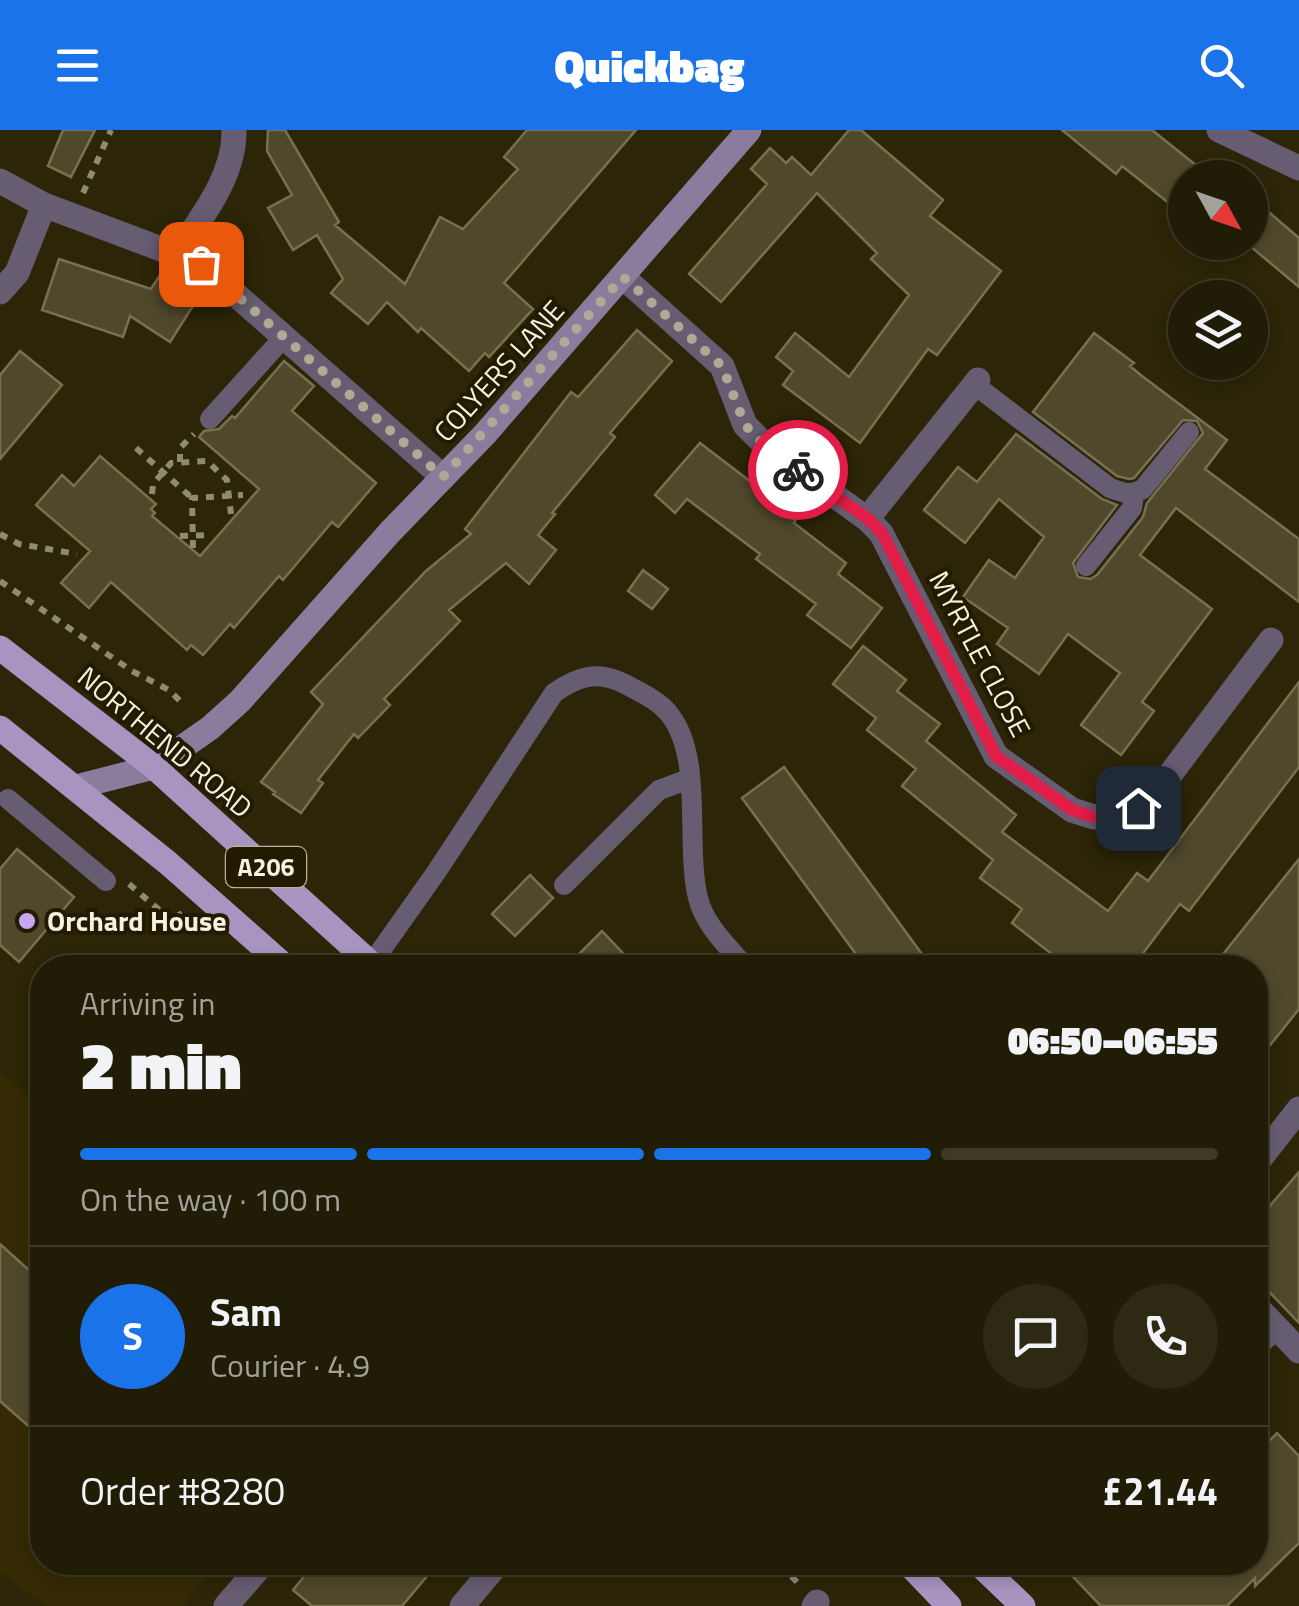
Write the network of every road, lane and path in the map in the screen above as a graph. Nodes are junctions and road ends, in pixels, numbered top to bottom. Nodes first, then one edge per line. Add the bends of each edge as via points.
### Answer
1 (112, 130) edge
2 (234, 130) edge
3 (749, 130) edge
4 (1218, 130) edge
5 (1299, 168) edge
6 (0, 181) edge
7 (44, 204) junction
8 (73, 216) junction
9 (177, 254) junction
10 (623, 277) junction
11 (0, 292) edge
12 (284, 337) junction
13 (976, 382) joint
14 (210, 419) dead end
15 (1189, 432) dead end
16 (136, 448) dead end
17 (162, 472) junction
18 (443, 477) junction
19 (152, 494) dead end
20 (1134, 494) junction
21 (244, 495) dead end
22 (229, 496) junction
23 (192, 498) junction
24 (230, 514) dead end
25 (867, 518) junction
26 (0, 534) edge
27 (211, 535) dead end
28 (180, 536) dead end
29 (193, 536) junction
30 (193, 548) dead end
31 (77, 554) dead end
32 (1086, 566) dead end
33 (0, 581) edge
34 (1271, 640) dead end
35 (0, 648) edge
36 (182, 704) dead end
37 (0, 728) edge
38 (154, 768) junction
39 (688, 779) junction
40 (76, 788) junction
41 (8, 799) dead end
42 (106, 881) dead end
43 (564, 885) dead end
44 (272, 955) edge
45 (363, 955) edge
46 (381, 955) edge
47 (735, 955) edge
48 (1299, 1109) edge
49 (1268, 1148) edge
50 (1268, 1319) edge
51 (1277, 1328) junction
52 (1268, 1337) edge
53 (1299, 1351) edge
54 (253, 1575) edge
55 (488, 1575) edge
56 (919, 1575) edge
57 (991, 1575) edge
58 (226, 1606) edge
59 (462, 1606) edge
60 (949, 1606) edge
61 (1023, 1606) edge

1 - 8 path
2 - 9 street via 215,198
3 - 10 street, COLYERS LANE
4 - 5 street
6 - 7 street
7 - 8 street
7 - 11 street via 16,273
8 - 9 street
9 - 12 street via 201,264
10 - 18 street, COLYERS LANE
10 - 25 street, MYRTLE CLOSE via 722,366 745,425 765,446
12 - 14 lane
12 - 18 street
13 - 20 lane via 1110,488
13 - 25 street
15 - 20 lane
16 - 17 path
17 - 19 path
17 - 22 path via 171,463 207,460 227,480
17 - 23 path
18 - 38 street, COLYERS LANE via 240,701
20 - 32 lane via 1132,508
21 - 22 path
22 - 23 path
22 - 24 path
23 - 29 path
25 - 34 street, MYRTLE CLOSE via 882,533 996,756 1072,810 1094,817 1119,816 1158,792
26 - 31 path
27 - 29 path
28 - 29 path
29 - 30 path
33 - 36 path
35 - 38 main road, NORTHEND ROAD / A206
37 - 40 main road, A206
38 - 40 street
38 - 45 main road, NORTHEND ROAD / A206
39 - 43 lane via 660,790
39 - 46 lane via 686,752 670,715 611,677 578,676 554,693
39 - 47 lane via 698,898
40 - 44 main road, A206
41 - 42 lane
48 - 49 street
50 - 51 street
51 - 52 lane
51 - 53 street
54 - 58 street
55 - 59 street
56 - 60 main road
57 - 61 main road

